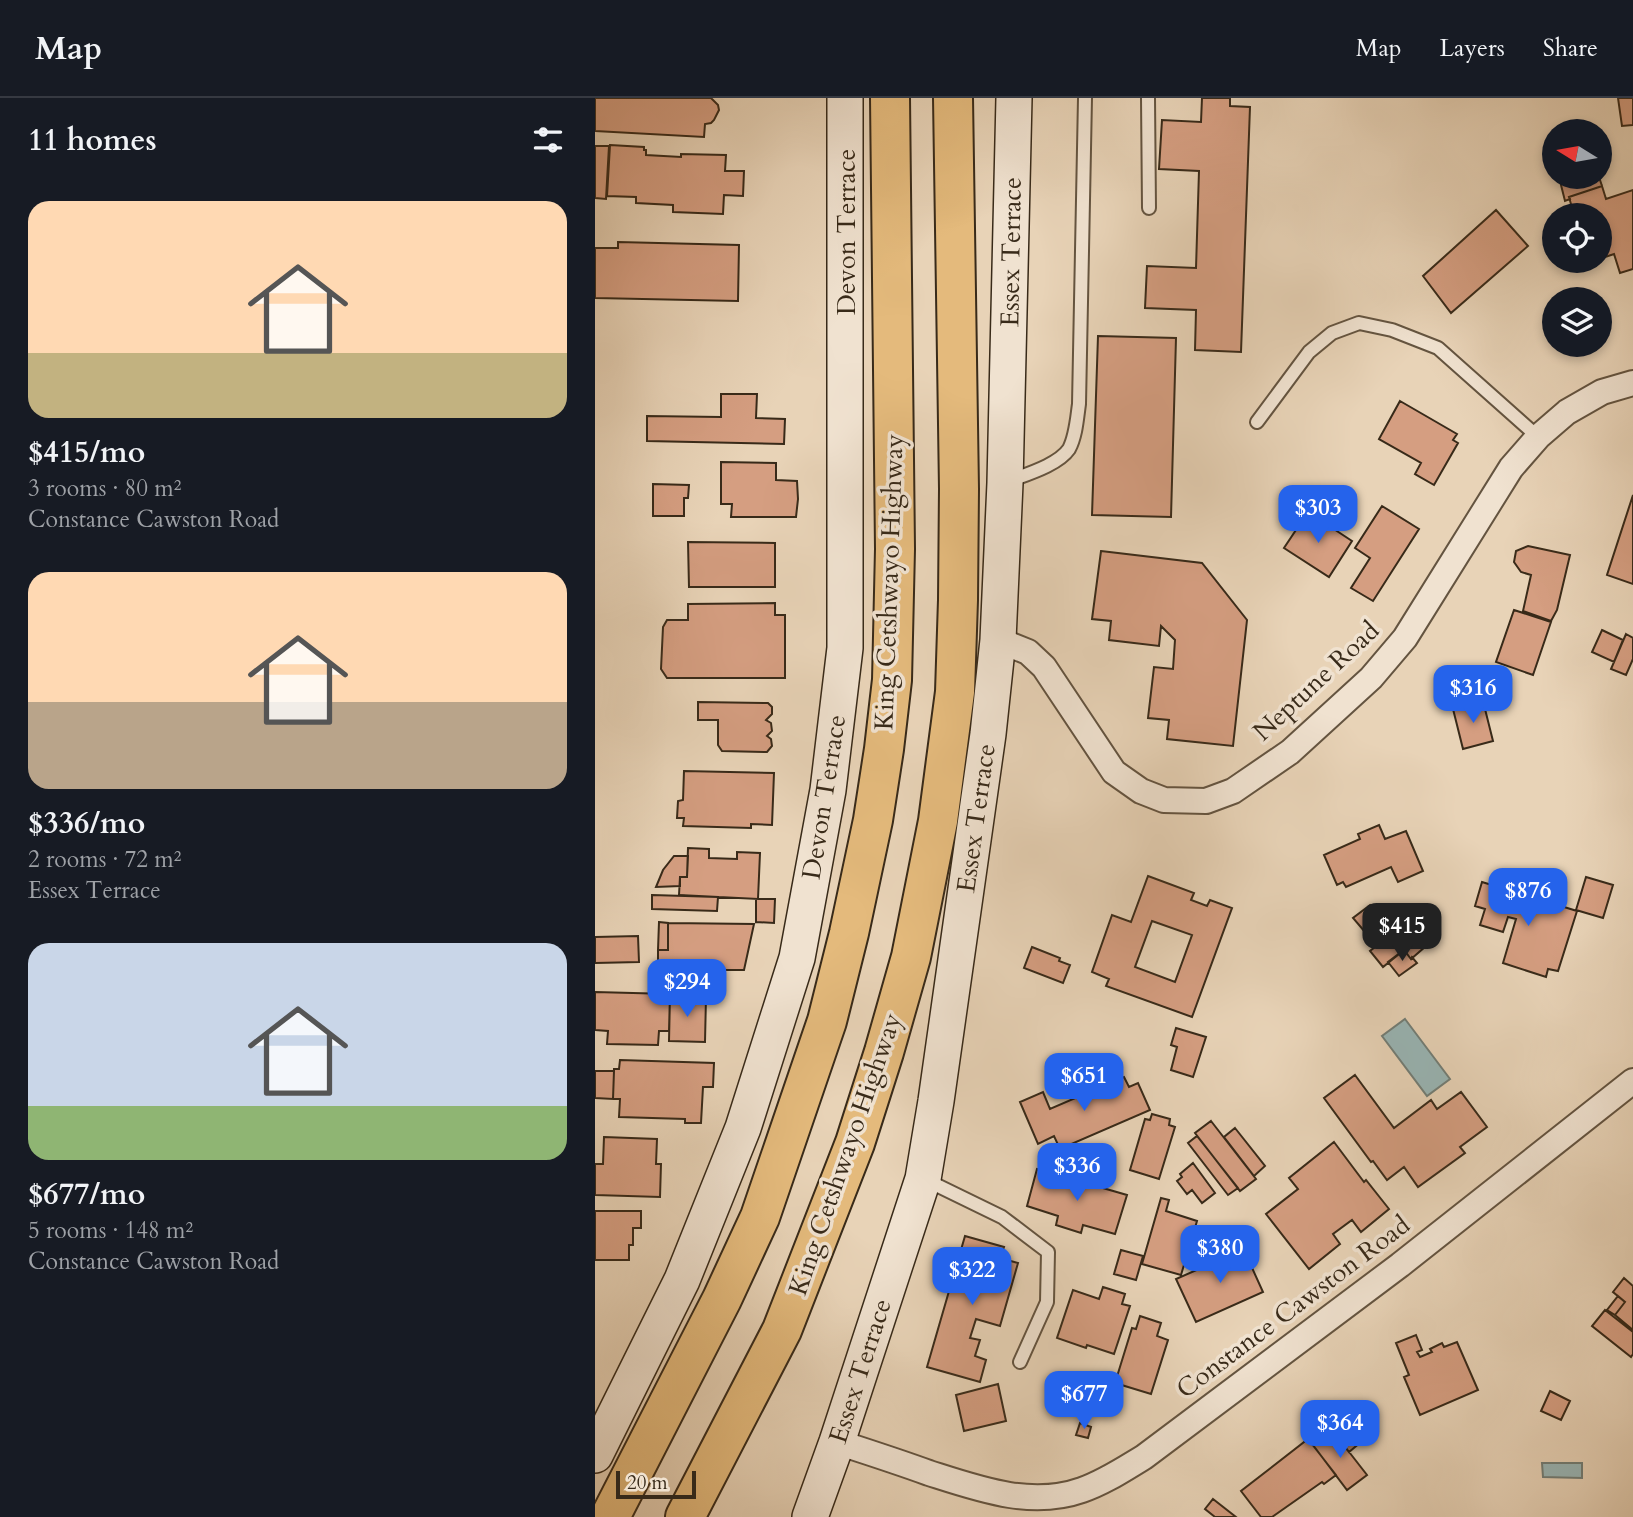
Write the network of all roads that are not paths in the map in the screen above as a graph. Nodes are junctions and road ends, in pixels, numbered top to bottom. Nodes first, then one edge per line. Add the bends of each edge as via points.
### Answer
1 (845, 98) edge
2 (890, 98) edge
3 (953, 98) edge
4 (1014, 98) edge
5 (1084, 98) edge
6 (1147, 98) edge
7 (1149, 208) dead end
8 (1633, 383) edge
9 (1257, 422) dead end
10 (1538, 437) junction
11 (1005, 483) junction
12 (998, 640) junction
13 (1633, 1081) edge
14 (923, 1179) junction
15 (1020, 1362) dead end
16 (837, 1442) junction
17 (595, 1455) edge
18 (610, 1517) edge
19 (685, 1517) edge
20 (810, 1517) edge

1 - 17 street, Devon Terrace via 845,648 828,790 797,958 743,1128 682,1280
2 - 18 highway, King Cetshwayo Highway via 892,680 870,832 827,1021 760,1217
3 - 19 highway, King Cetshwayo Highway via 958,600 955,692 938,821 911,957 855,1143 782,1330
4 - 11 street, Essex Terrace
5 - 11 lane via 1075,429 1069,448 1058,460
6 - 7 lane
8 - 10 street, Neptune Road via 1602,392 1567,412
9 - 10 lane via 1309,352 1332,333 1359,323 1438,348
10 - 12 street, Neptune Road via 1511,468 1405,638 1371,678 1290,752 1233,791 1206,801 1164,800 1140,791 1114,772 1044,667 1028,652
11 - 12 street, Essex Terrace
12 - 14 street, Essex Terrace
13 - 16 street, Constance Cawston Road via 1400,1265 1144,1457 1105,1481 1081,1491 1031,1498 986,1491
14 - 15 lane via 1002,1217 1048,1252 1047,1302
14 - 16 street, Essex Terrace
16 - 20 street, Essex Terrace

